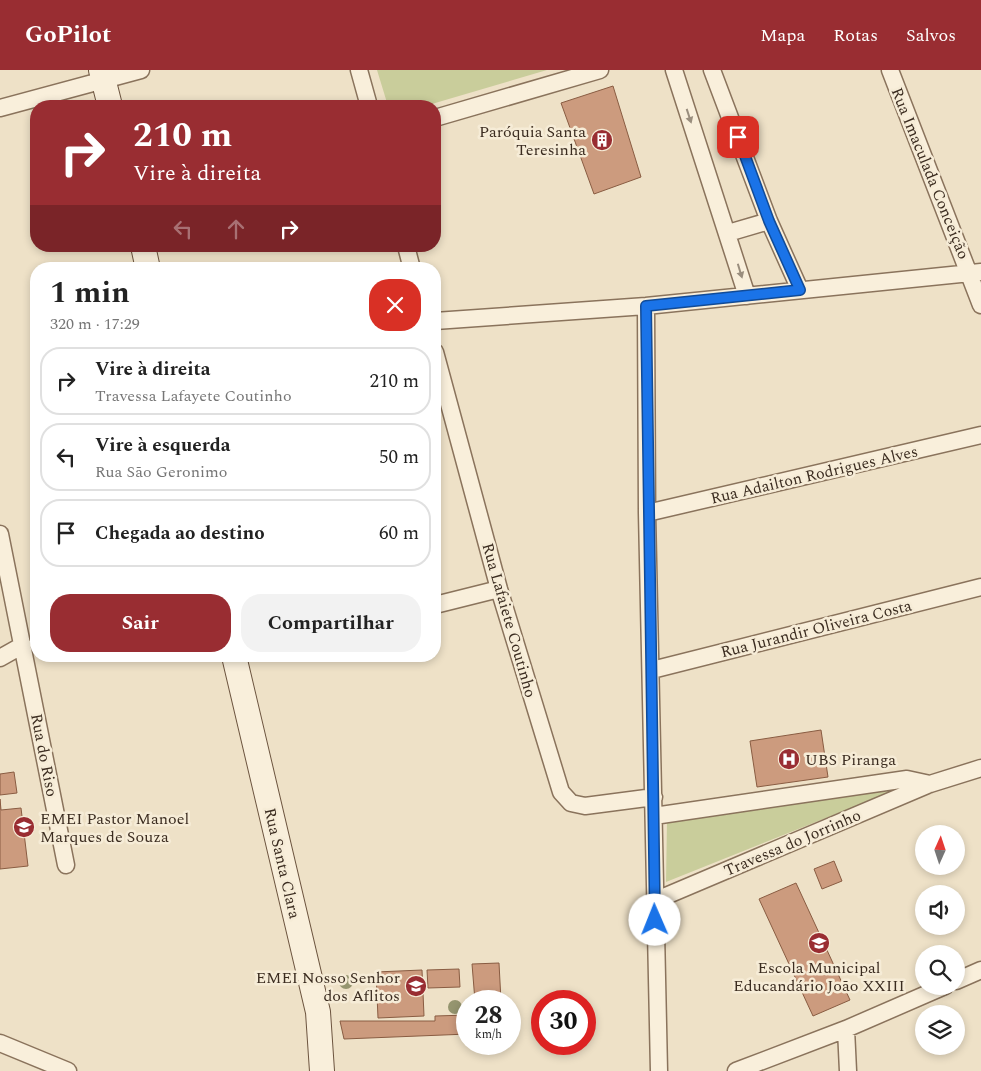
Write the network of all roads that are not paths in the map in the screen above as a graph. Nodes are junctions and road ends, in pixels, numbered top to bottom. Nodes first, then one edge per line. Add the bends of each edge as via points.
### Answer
1 (141, 70) edge
2 (359, 70) edge
3 (600, 70) edge
4 (674, 70) edge
5 (712, 70) edge
6 (890, 70) edge
7 (102, 75) edge
8 (108, 100) edge
9 (367, 100) edge
10 (0, 108) edge
11 (441, 116) edge
12 (769, 221) junction
13 (728, 233) junction
14 (975, 272) edge
15 (800, 290) junction
16 (747, 296) junction
17 (981, 305) edge
18 (646, 306) junction
19 (441, 321) edge
20 (441, 374) edge
21 (981, 435) edge
22 (647, 513) junction
23 (0, 534) edge
24 (981, 587) edge
25 (499, 589) junction
26 (441, 604) edge
27 (23, 645) junction
28 (0, 658) edge
29 (235, 662) edge
30 (652, 670) junction
31 (981, 768) edge
32 (930, 784) junction
33 (654, 797) junction
34 (654, 816) junction
35 (66, 865) dead end
36 (654, 901) junction
37 (981, 970) edge
38 (965, 977) edge
39 (924, 995) edge
40 (846, 1029) junction
41 (0, 1043) edge
42 (68, 1071) edge
43 (322, 1071) edge
44 (659, 1071) edge
45 (736, 1071) edge
46 (848, 1071) edge

1 - 7 street
2 - 9 street
3 - 11 street
4 -> 13 street
5 - 12 street
6 - 14 street, Rua Imaculada Conceição
7 - 8 street
7 - 10 street
12 - 13 street
12 - 15 street
13 -> 16 street
14 - 15 street
14 - 17 street, Rua Imaculada Conceição
15 - 16 street
16 - 18 street
18 - 19 street
18 - 22 street
20 - 25 street, Rua Lafaiete Coutinho
21 - 22 street, Rua Adailton Rodrigues Alves
22 - 30 street
23 - 27 street, Rua do Riso
24 - 30 street, Rua Jurandir Oliveira Costa
25 - 26 street
25 - 33 street, Rua Lafaiete Coutinho via 565,799 585,806
27 - 28 street
27 - 35 street, Rua do Riso
29 - 43 street, Rua Santa Clara via 318,1012
30 - 33 street
31 - 32 street, Travessa do Jorrinho
32 - 34 street, Travessa do Jorrinho via 908,779
32 - 36 street, Travessa do Jorrinho
33 - 34 street
34 - 36 street
36 - 44 street
37 - 38 street
39 - 40 street
40 - 45 street
40 - 46 street
41 - 42 street

